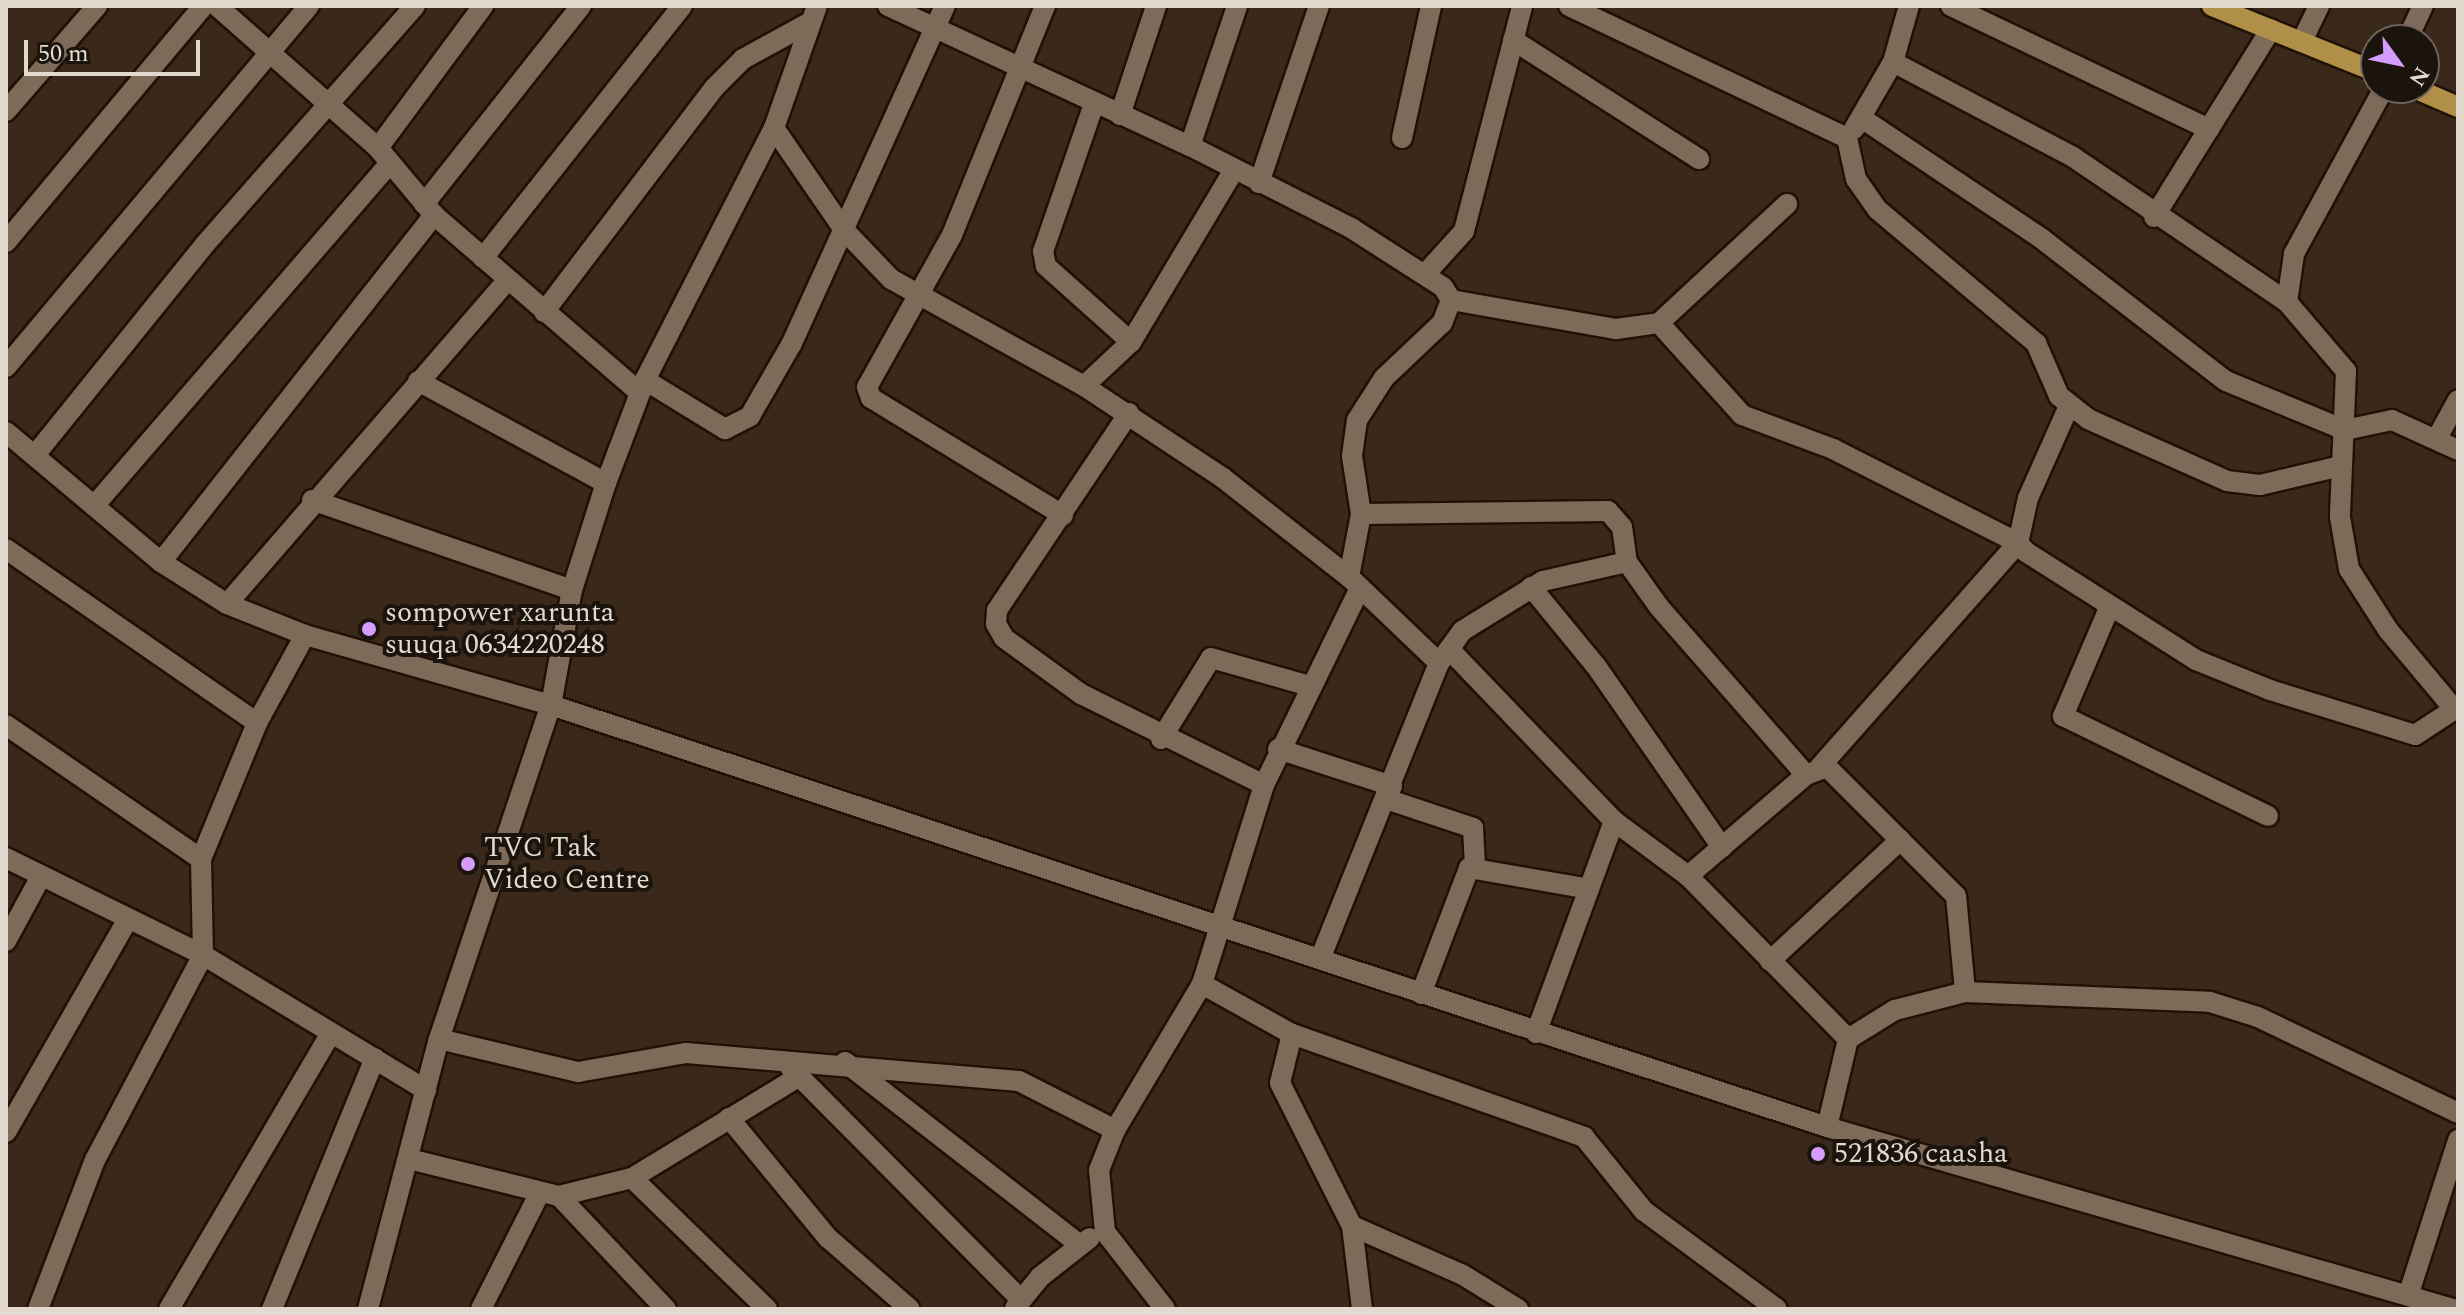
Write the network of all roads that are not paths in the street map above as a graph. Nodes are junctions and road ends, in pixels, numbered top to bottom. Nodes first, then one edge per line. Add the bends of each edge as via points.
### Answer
1 (97, 6) edge
2 (203, 6) edge
3 (217, 6) edge
4 (309, 6) edge
5 (415, 6) edge
6 (483, 6) edge
7 (581, 6) edge
8 (682, 6) edge
9 (888, 6) edge
10 (945, 6) edge
11 (1045, 6) edge
12 (1156, 6) edge
13 (1237, 6) edge
14 (1319, 6) edge
15 (1431, 6) edge
16 (1522, 6) edge
17 (1569, 6) edge
18 (1909, 6) edge
19 (1951, 6) edge
20 (2319, 6) edge
21 (2216, 7) edge
22 (814, 11) edge
23 (936, 28) junction
24 (2271, 29) junction
25 (1513, 40) junction
26 (2302, 41) junction
27 (269, 52) junction
28 (1893, 62) junction
29 (2360, 65) edge
30 (1018, 68) junction
31 (1094, 104) junction
32 (2375, 104) edge
33 (333, 107) junction
34 (6, 111) edge
35 (1120, 115) junction
36 (1863, 119) junction
37 (774, 128) junction
38 (2209, 129) junction
39 (1402, 138) dead end
40 (1847, 138) junction
41 (1190, 146) junction
42 (384, 156) junction
43 (1699, 159) dead end
44 (1234, 170) junction
45 (1259, 183) junction
46 (1787, 204) dead end
47 (429, 209) junction
48 (2154, 217) junction
49 (844, 230) junction
50 (6, 242) edge
51 (483, 258) junction
52 (1427, 272) junction
53 (507, 281) junction
54 (921, 300) junction
55 (1451, 300) junction
56 (2287, 302) junction
57 (544, 312) junction
58 (1659, 323) junction
59 (1131, 342) junction
60 (6, 367) edge
61 (418, 381) junction
62 (642, 386) junction
63 (1084, 386) junction
64 (2458, 400) edge
65 (2069, 406) junction
66 (1129, 413) junction
67 (2345, 430) junction
68 (6, 432) edge
69 (2437, 438) junction
70 (2458, 450) edge
71 (35, 455) junction
72 (2341, 466) junction
73 (606, 483) junction
74 (312, 500) junction
75 (94, 506) junction
76 (1361, 514) junction
77 (1063, 515) junction
78 (2018, 543) junction
79 (6, 549) edge
80 (161, 562) junction
81 (1627, 562) junction
82 (1355, 583) junction
83 (1531, 587) junction
84 (572, 590) junction
85 (227, 604) junction
86 (2110, 606) junction
87 (305, 635) junction
88 (1444, 656) junction
89 (1310, 686) junction
90 (551, 705) junction
91 (2457, 708) edge
92 (257, 723) junction
93 (6, 725) edge
94 (1161, 739) junction
95 (1278, 749) junction
96 (1813, 771) junction
97 (1264, 785) junction
98 (1389, 793) junction
99 (2268, 816) dead end
100 (1614, 821) junction
101 (1900, 840) junction
102 (1722, 847) junction
103 (6, 858) edge
104 (201, 859) junction
105 (1475, 866) junction
106 (1688, 876) junction
107 (40, 878) junction
108 (1589, 889) junction
109 (127, 921) junction
110 (1219, 924) junction
111 (6, 941) edge
112 (203, 955) junction
113 (1320, 959) junction
114 (1770, 961) junction
115 (1202, 984) junction
116 (1965, 992) junction
117 (1421, 994) junction
118 (331, 1033) junction
119 (1536, 1033) junction
120 (1292, 1034) junction
121 (439, 1039) junction
122 (1848, 1039) junction
123 (782, 1057) junction
124 (375, 1058) junction
125 (845, 1062) junction
126 (798, 1077) junction
127 (426, 1090) junction
128 (2458, 1113) edge
129 (729, 1118) junction
130 (1827, 1127) junction
131 (1115, 1130) junction
132 (6, 1132) edge
133 (2458, 1140) edge
134 (409, 1159) junction
135 (632, 1178) junction
136 (548, 1196) junction
137 (1352, 1226) junction
138 (1105, 1232) junction
139 (1079, 1244) junction
140 (2402, 1298) edge
141 (1018, 1305) edge
142 (38, 1309) edge
143 (169, 1309) edge
144 (272, 1309) edge
145 (368, 1309) edge
146 (481, 1309) edge
147 (666, 1309) edge
148 (767, 1309) edge
149 (910, 1309) edge
150 (1165, 1309) edge
151 (1362, 1309) edge
152 (1518, 1309) edge
153 (1777, 1309) edge
154 (2453, 1309) edge

1 - 34 street
2 - 50 street
3 - 27 street
4 - 27 street
5 - 33 street
6 - 42 street
7 - 47 street
8 - 51 street
9 - 23 street
10 - 23 street
11 - 30 street
12 - 35 street
13 - 41 street
14 - 45 street
15 - 39 street
16 - 25 street
17 - 40 street
18 - 28 street
19 - 38 street
20 - 26 street
21 - 24 main road
22 - 37 street
22 - 57 street via 743,59 714,88
23 - 30 street
23 - 49 street
24 - 26 main road
24 - 38 street
25 - 43 street
25 - 52 street via 1464,231
26 - 29 main road
27 - 33 street
27 - 60 street
28 - 36 street
28 - 48 street via 2073,157
30 - 31 street
30 - 54 street
31 - 35 street
31 - 59 street via 1043,251 1046,266
32 - 56 street via 2300,240
33 - 42 street
33 - 71 street via 206,243
35 - 41 street
36 - 40 street
36 - 67 street via 2042,239 2203,366
37 - 49 street
37 - 62 street
38 - 48 street
40 - 65 street via 1856,179 1878,210 2036,343
41 - 44 street
42 - 47 street
42 - 75 street
44 - 45 street
44 - 59 street
45 - 52 street
46 - 58 street
47 - 51 street
47 - 80 street
48 - 56 street
49 - 54 street
49 - 62 street via 742,426 725,429
51 - 53 street
52 - 55 street
53 - 57 street
53 - 61 street
54 - 63 street
54 - 77 street via 867,380 871,398
55 - 58 street via 1616,329
55 - 76 street via 1442,323 1384,378 1357,420 1352,456
56 - 67 street via 2346,371
57 - 62 street
58 - 78 street via 1742,415 1833,449
59 - 63 street
61 - 73 street
61 - 74 street
62 - 73 street
63 - 66 street
64 - 69 street
65 - 72 street via 2227,481 2260,485
65 - 78 street via 2028,498
66 - 77 street
66 - 82 street
67 - 69 street via 2392,420
67 - 72 street
68 - 71 street
69 - 70 street
71 - 75 street
72 - 91 street via 2349,569 2435,693
73 - 84 street
74 - 84 street
74 - 85 street
75 - 80 street
76 - 81 street via 1608,511 1622,527
76 - 82 street
77 - 94 street via 997,610 996,624 1004,638 1081,694
78 - 86 street
78 - 96 street
79 - 92 street
80 - 85 street
81 - 83 street
81 - 96 street
82 - 88 street
82 - 89 street
83 - 88 street via 1496,604
83 - 102 street via 1596,666
84 - 90 street
85 - 87 street
86 - 91 street via 2196,660 2397,731 2423,734
86 - 99 street via 2063,716
87 - 90 street
87 - 92 street
88 - 98 street
88 - 100 street
89 - 94 street via 1211,658
89 - 95 street
90 - 110 street
90 - 121 street
92 - 104 street
93 - 104 street
94 - 97 street
95 - 97 street
95 - 98 street
96 - 101 street via 1834,770
96 - 102 street
97 - 110 street
98 - 105 street via 1468,825
98 - 113 street
100 - 106 street
100 - 108 street
101 - 114 street
101 - 116 street via 1956,896
102 - 106 street
103 - 107 street
104 - 112 street
105 - 108 street
105 - 117 street via 1464,875
106 - 114 street
107 - 109 street
107 - 111 street
108 - 119 street
109 - 112 street
109 - 132 street
110 - 113 street
110 - 115 street
112 - 118 street
112 - 142 street via 95,1160
113 - 117 street
114 - 122 street
115 - 120 street
115 - 131 street
116 - 122 street via 1895,1010
116 - 128 street via 2232,1006
117 - 119 street
118 - 124 street
118 - 143 street
119 - 130 street
120 - 137 street via 1280,1083
120 - 153 street via 1584,1137 1644,1211
121 - 123 street via 578,1072 686,1053
121 - 127 street
122 - 130 street
123 - 125 street
123 - 126 street
124 - 127 street
124 - 144 street
125 - 131 street via 1019,1081
125 - 139 street
126 - 129 street
126 - 141 street
127 - 134 street
129 - 135 street
129 - 149 street via 820,1229
130 - 140 street
131 - 138 street via 1099,1170
133 - 140 street
134 - 136 street
134 - 145 street
135 - 136 street
135 - 148 street
136 - 146 street
136 - 147 street
137 - 151 street
137 - 152 street via 1451,1269
138 - 139 street
138 - 150 street
139 - 141 street
140 - 154 street

